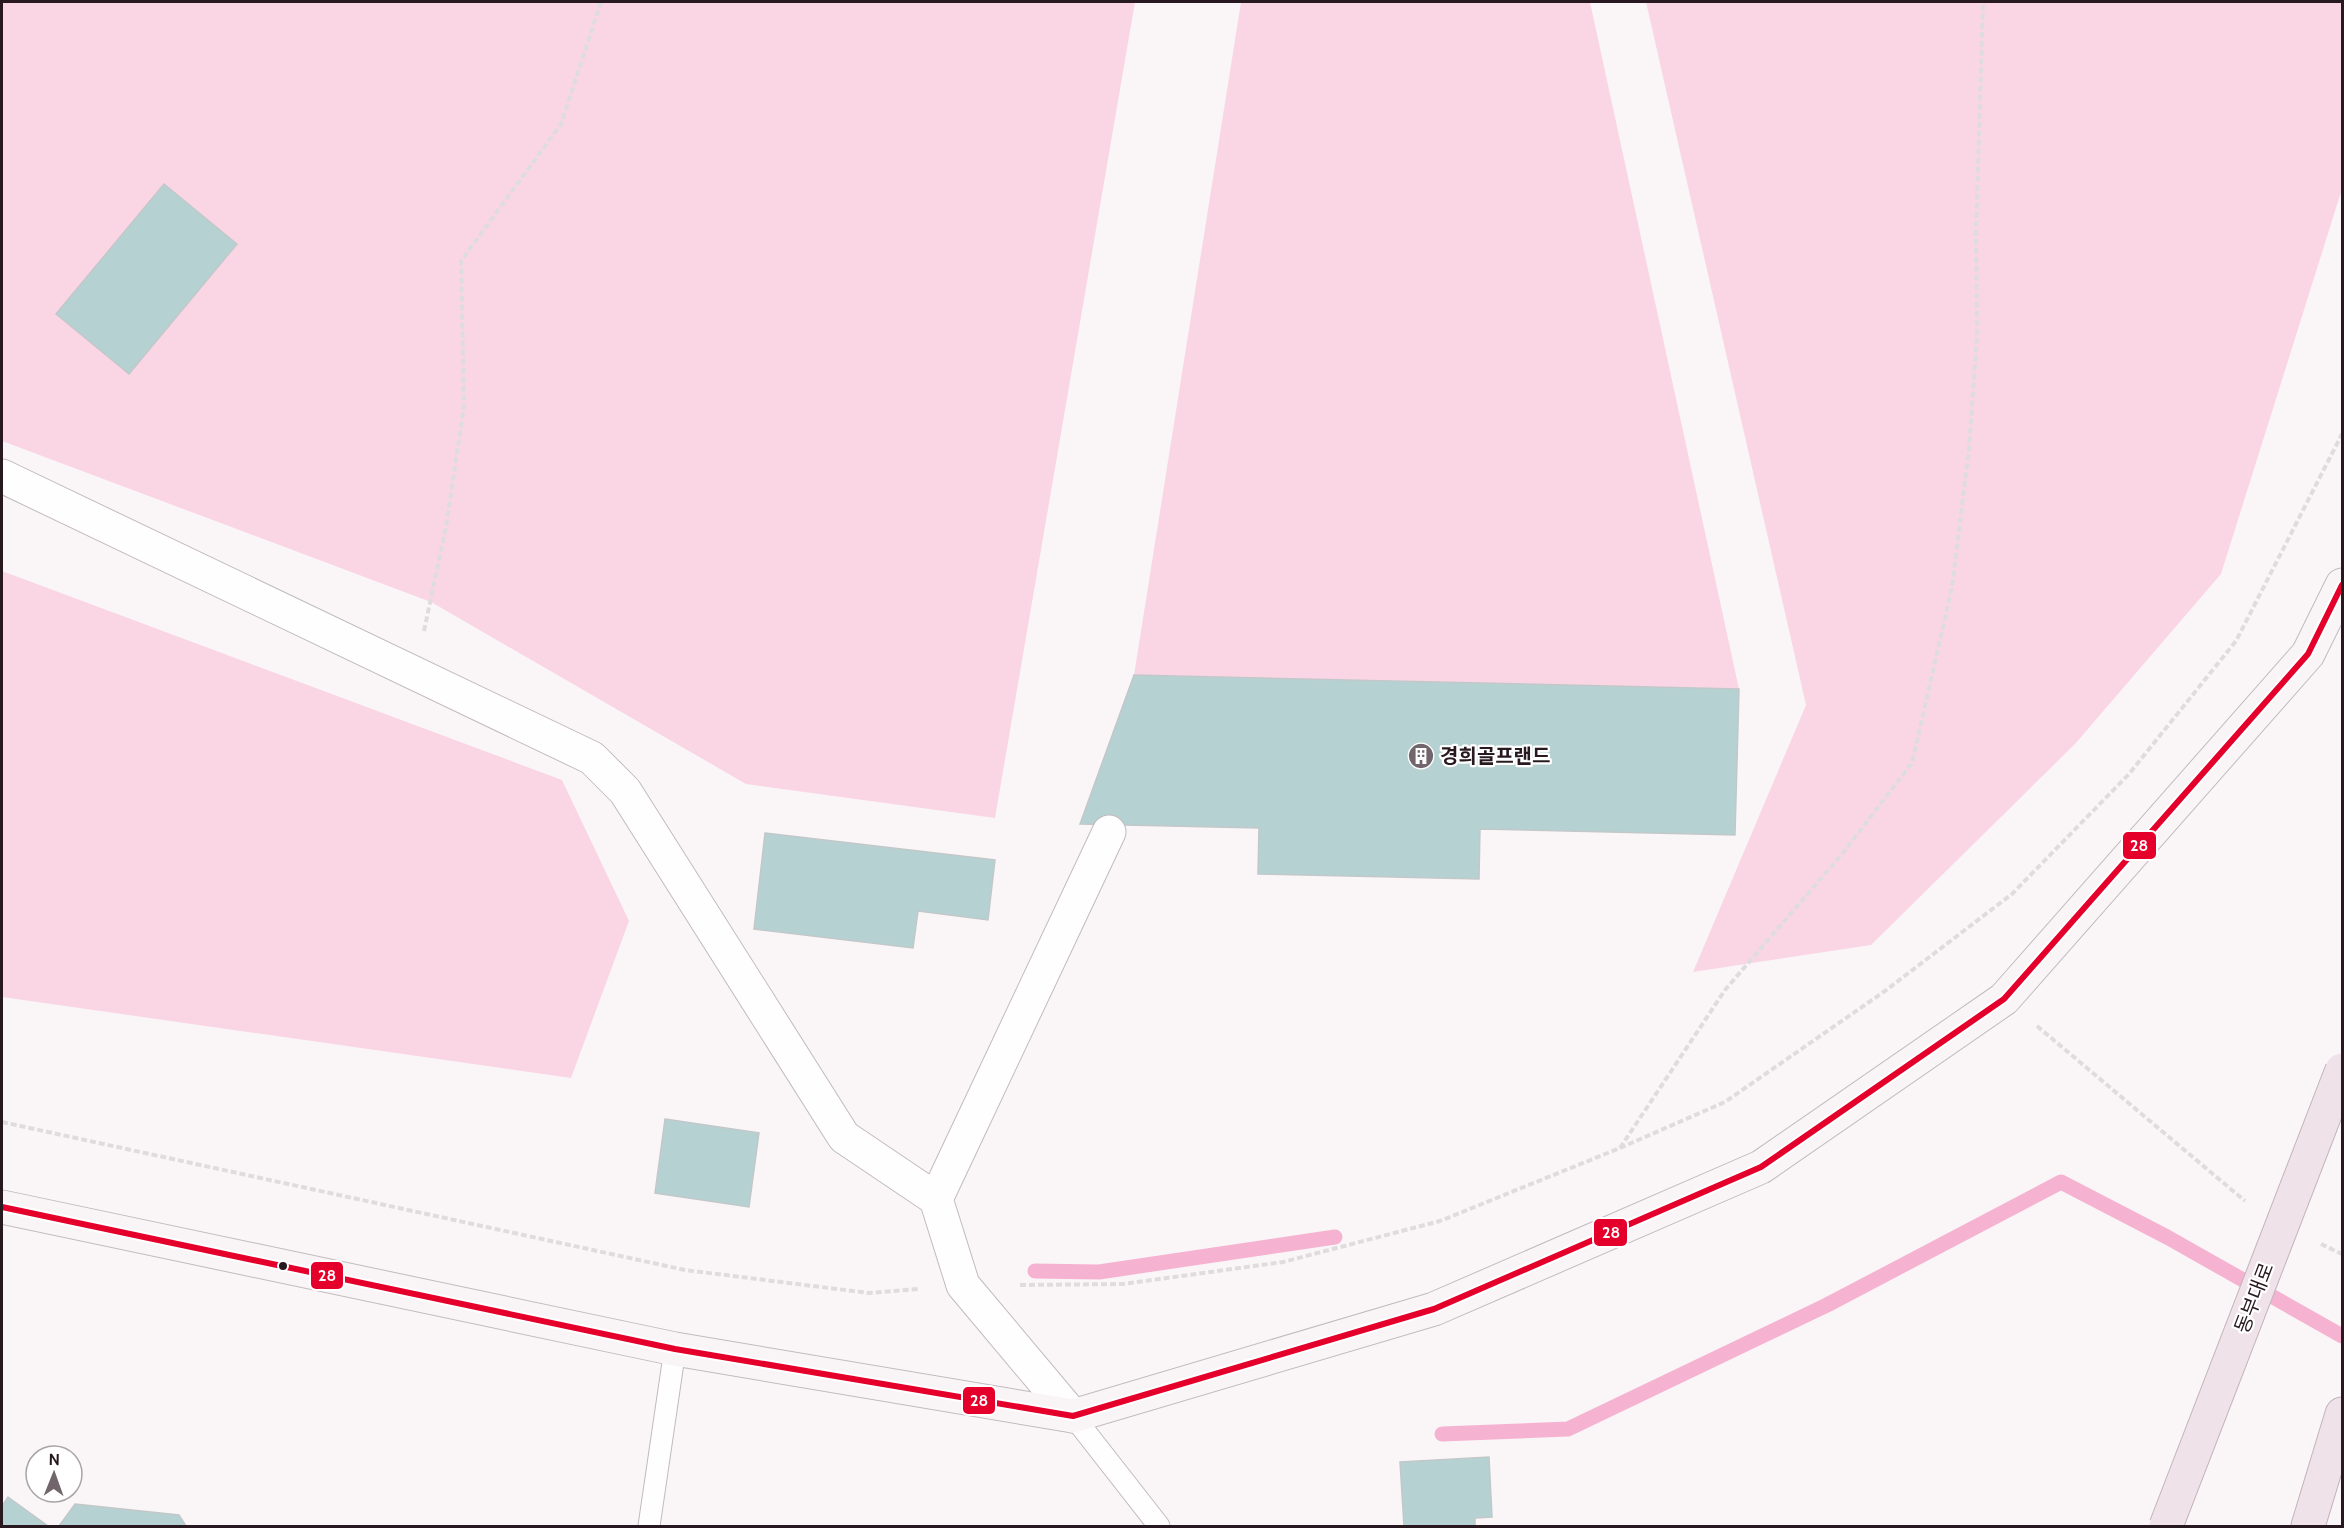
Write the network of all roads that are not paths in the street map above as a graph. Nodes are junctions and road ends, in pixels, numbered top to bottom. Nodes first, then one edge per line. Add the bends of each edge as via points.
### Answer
1 (2, 476) edge
2 (2343, 585) edge
3 (1109, 832) dead end
4 (2343, 1070) edge
5 (936, 1199) junction
6 (2, 1207) edge
7 (675, 1349) junction
8 (2343, 1414) edge
9 (1073, 1416) junction
10 (649, 1527) edge
11 (1159, 1527) edge
12 (2166, 1527) edge
13 (2307, 1527) edge

1 - 5 street via 592,758 625,791 844,1137
2 - 9 main road via 2308,654 2004,999 1761,1167 1434,1309
3 - 5 street
4 - 12 highway, 동부대로, bridge
5 - 9 street via 963,1285
6 - 7 main road
7 - 9 main road
7 - 10 lane
8 - 13 highway
9 - 11 lane

